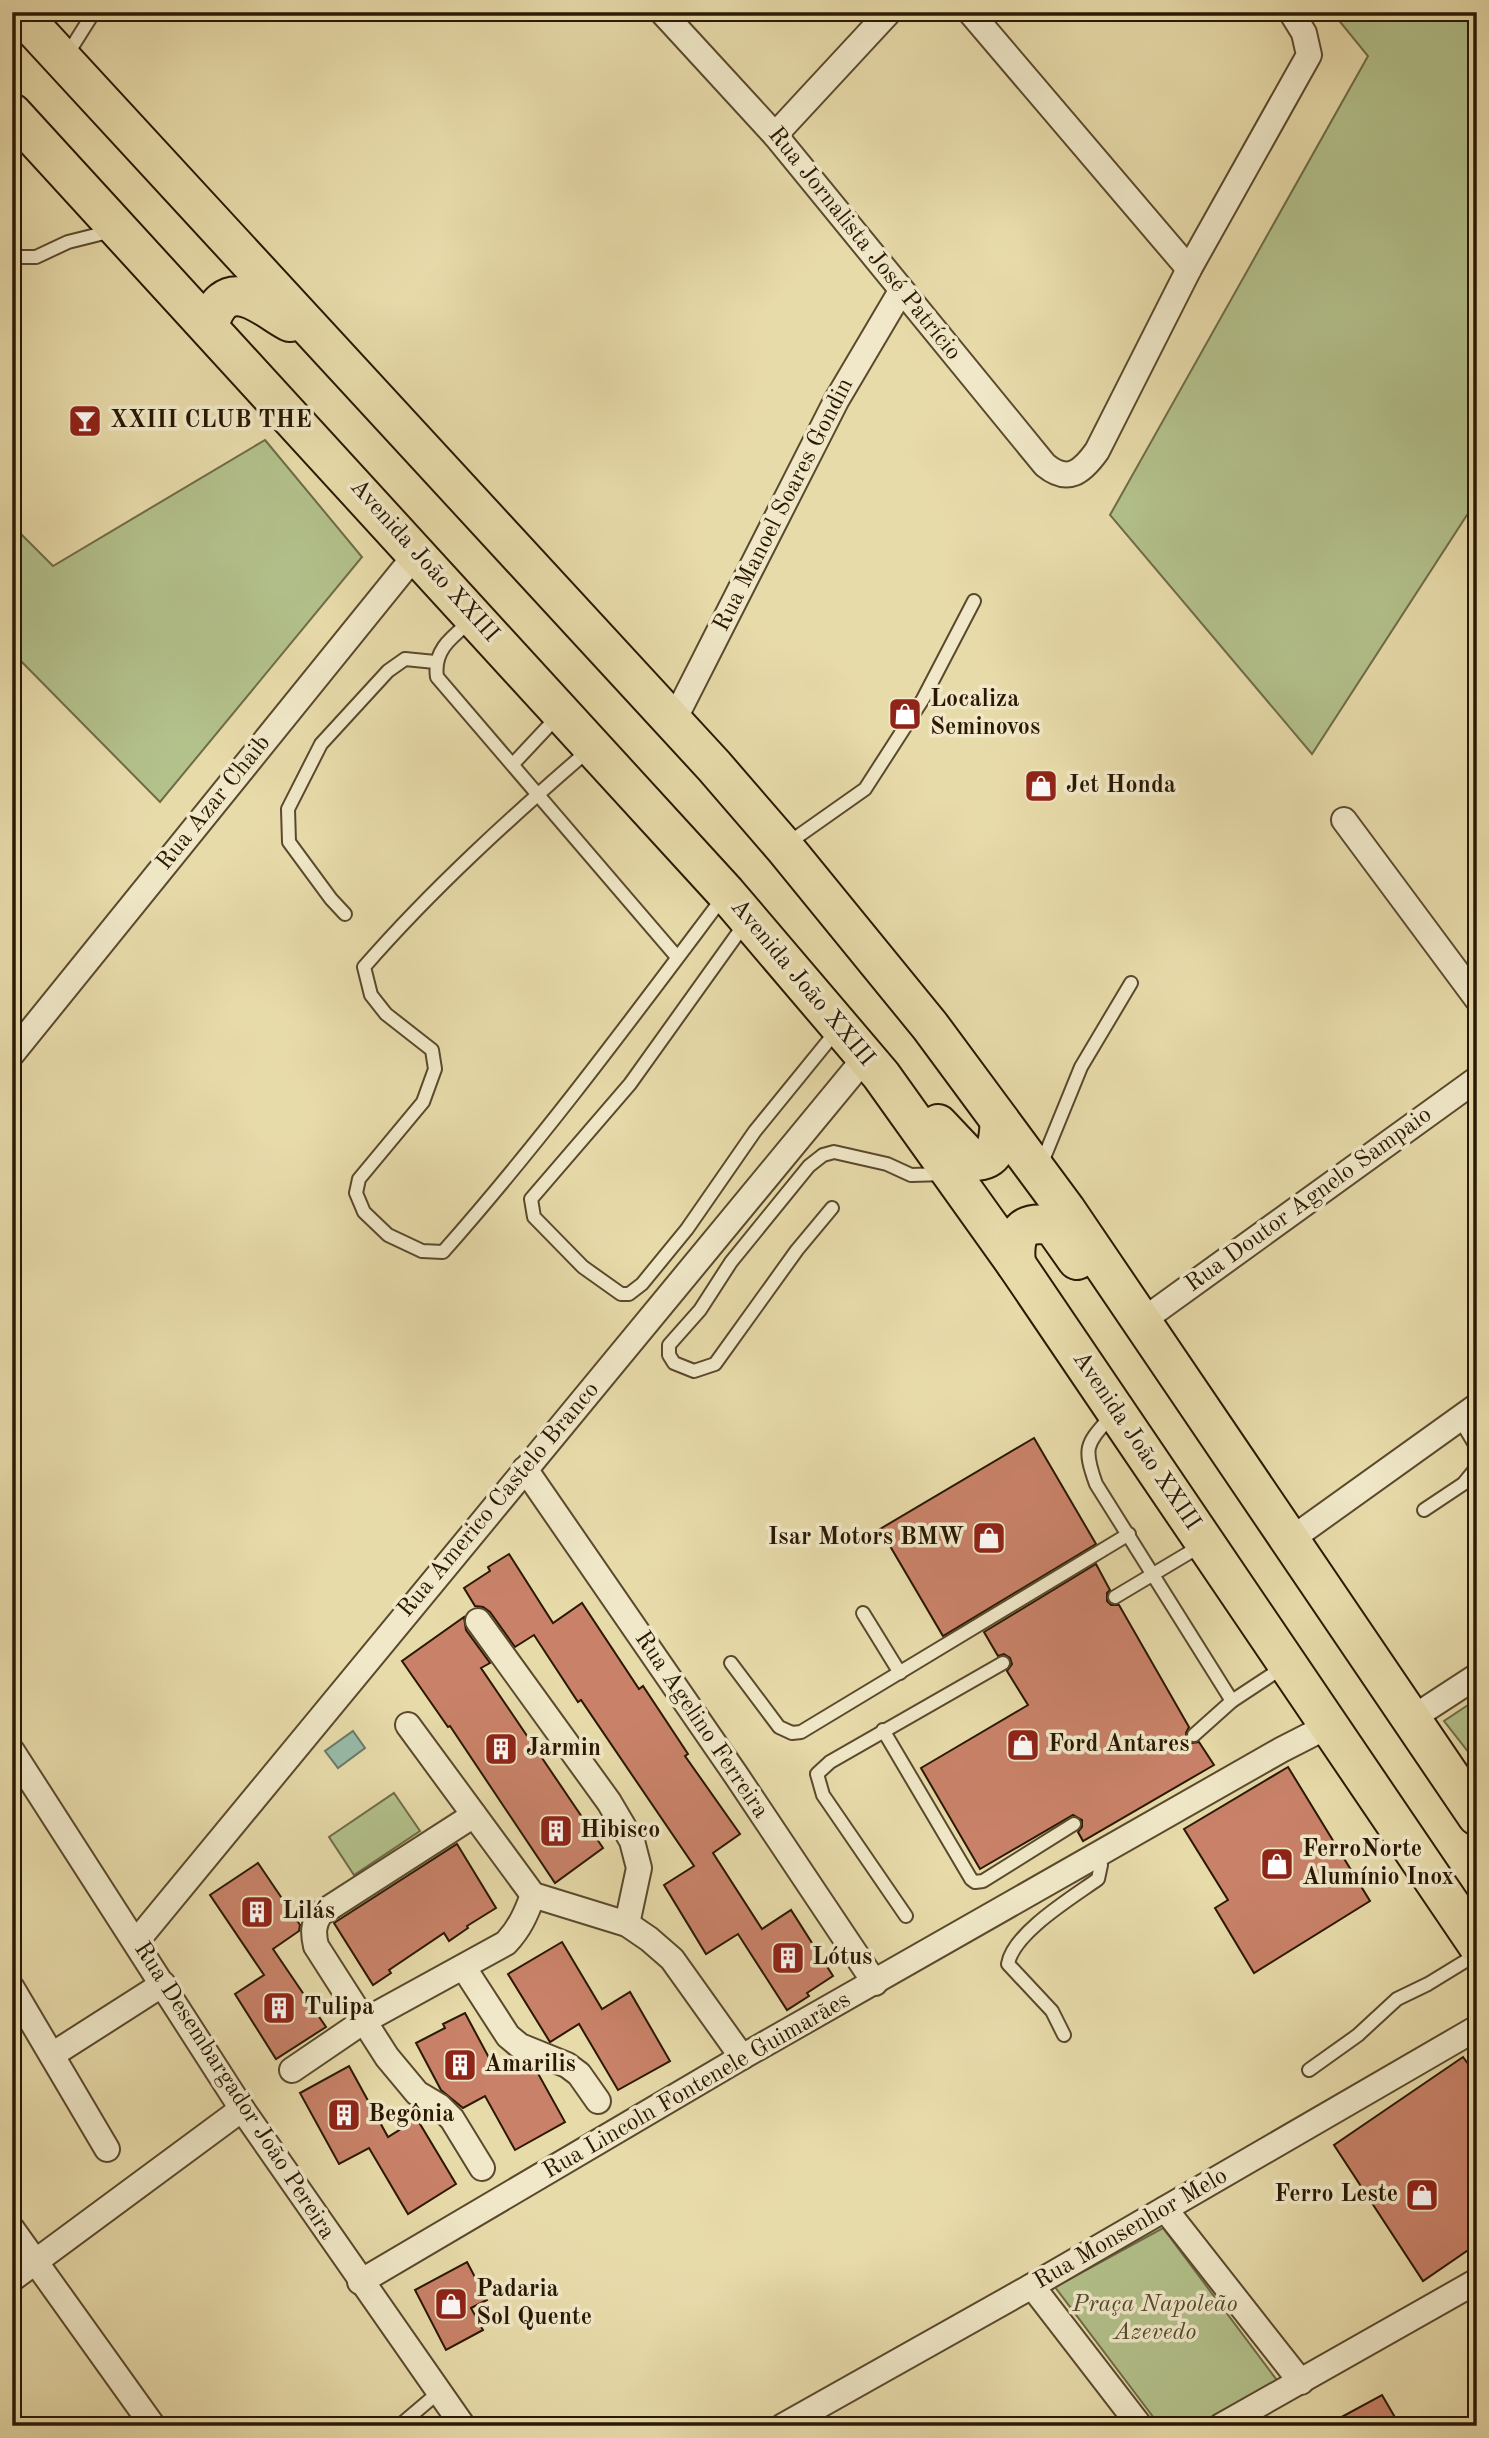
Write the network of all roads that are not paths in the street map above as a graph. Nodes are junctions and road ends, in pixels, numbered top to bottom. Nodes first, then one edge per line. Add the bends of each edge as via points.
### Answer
1 (19, 12) edge
2 (94, 12) edge
3 (662, 12) edge
4 (889, 12) edge
5 (970, 12) edge
6 (1291, 12) edge
7 (63, 61) junction
8 (12, 113) edge
9 (775, 135) junction
10 (120, 230) junction
11 (12, 257) edge
12 (1189, 269) junction
13 (901, 291) junction
14 (208, 325) junction
15 (314, 334) junction
16 (417, 553) junction
17 (974, 601) dead end
18 (475, 617) junction
19 (435, 662) junction
20 (562, 712) junction
21 (673, 722) junction
22 (593, 747) junction
23 (513, 764) junction
24 (537, 795) junction
25 (1344, 820) dead end
26 (783, 846) junction
27 (737, 906) junction
28 (345, 914) dead end
29 (677, 957) junction
30 (1131, 983) dead end
31 (1477, 999) edge
32 (840, 1028) junction
33 (12, 1054) edge
34 (873, 1067) junction
35 (1477, 1079) edge
36 (1000, 1121) junction
37 (1038, 1171) junction
38 (952, 1174) junction
39 (832, 1208) dead end
40 (1016, 1264) junction
41 (1142, 1321) junction
42 (1115, 1411) junction
43 (1468, 1412) edge
44 (1477, 1448) edge
45 (1477, 1467) edge
46 (524, 1468) junction
47 (1424, 1510) dead end
48 (1129, 1534) junction
49 (1290, 1540) junction
50 (1206, 1543) junction
51 (1154, 1574) junction
52 (1115, 1597) dead end
53 (863, 1613) dead end
54 (478, 1621) dead end
55 (731, 1663) dead end
56 (1003, 1663) dead end
57 (1289, 1664) junction
58 (900, 1673) junction
59 (1477, 1676) edge
60 (1232, 1701) junction
61 (1410, 1719) junction
62 (408, 1725) dead end
63 (1328, 1726) junction
64 (883, 1730) junction
65 (1194, 1735) dead end
66 (13, 1753) edge
67 (474, 1815) junction
68 (1477, 1816) edge
69 (1074, 1824) dead end
70 (1096, 1856) junction
71 (533, 1895) junction
72 (906, 1916) dead end
73 (627, 1924) junction
74 (136, 1942) junction
75 (1477, 1944) edge
76 (1477, 1954) edge
77 (464, 1968) junction
78 (875, 1983) junction
79 (163, 1984) junction
80 (12, 1988) edge
81 (364, 2021) junction
82 (1477, 2028) edge
83 (1064, 2035) dead end
84 (52, 2055) junction
85 (742, 2057) junction
86 (292, 2070) dead end
87 (1309, 2070) dead end
88 (598, 2101) dead end
89 (242, 2109) junction
90 (107, 2149) dead end
91 (482, 2168) dead end
92 (1165, 2209) junction
93 (12, 2229) edge
94 (36, 2263) junction
95 (12, 2279) edge
96 (1477, 2281) edge
97 (360, 2282) junction
98 (1032, 2286) junction
99 (1301, 2382) junction
100 (439, 2392) junction
101 (153, 2426) edge
102 (399, 2426) edge
103 (463, 2426) edge
104 (783, 2426) edge
105 (1140, 2426) edge
106 (1221, 2426) edge

1 - 7 main road
2 - 7 lane
3 - 9 street, Rua Jornalista José Patrício
4 - 9 street
5 - 12 street
6 - 12 street via 1304,33 1309,55
7 - 15 main road
8 - 10 main road, Avenida João XXIII
9 - 13 street, Rua Jornalista José Patrício
10 - 11 lane via 68,242 36,257
10 - 14 main road, Avenida João XXIII
12 - 13 street, Rua Jornalista José Patrício via 1097,451 1083,469 1064,474 1045,465
13 - 21 street, Rua Manoel Soares Gondin via 836,401
14 - 15 main road via 222,301 241,296
14 - 16 main road, Avenida João XXIII
15 - 21 main road
16 - 18 main road, Avenida João XXIII
16 - 33 street, Rua Azar Chaib
17 - 26 lane via 923,699 865,789
18 - 19 lane via 448,641
18 - 20 main road, Avenida João XXIII
19 - 23 lane via 437,677 445,688
19 - 28 lane via 405,659 388,671 321,744 288,809 289,842
20 - 22 main road, Avenida João XXIII
20 - 23 lane
21 - 26 main road
22 - 24 lane
22 - 27 main road, Avenida João XXIII
23 - 24 lane
24 - 29 lane
24 - 29 lane via 406,919 364,967 371,995 386,1014 432,1050 435,1069 423,1102 359,1179 355,1193 364,1212 388,1235 422,1251 443,1252
25 - 31 street
26 - 36 main road via 930,1026
27 - 29 lane
27 - 32 main road, Avenida João XXIII
27 - 32 lane via 630,1084 531,1199 534,1217 583,1267 621,1294 629,1294 687,1229 755,1131
30 - 37 lane via 1081,1067
32 - 34 main road, Avenida João XXIII
34 - 36 main road via 940,1125 973,1161 984,1161 993,1153
34 - 38 main road, Avenida João XXIII
34 - 46 street, Rua Americo Castelo Branco
35 - 41 street, Rua Doutor Agnelo Sampaio
36 - 37 main road
37 - 41 main road
38 - 39 lane via 911,1174 834,1152 823,1155 765,1220 669,1345 668,1355 674,1363 694,1371 715,1364
38 - 40 main road, Avenida João XXIII
40 - 41 main road via 1018,1233 1039,1223 1052,1226 1104,1293
40 - 42 main road, Avenida João XXIII
41 - 49 main road
42 - 48 lane via 1093,1436 1087,1452 1096,1484
42 - 50 main road, Avenida João XXIII
43 - 44 lane
43 - 49 street
45 - 47 lane via 1463,1484
46 - 74 street, Rua Americo Castelo Branco
46 - 78 street, Rua Agelino Ferreira
48 - 51 lane
48 - 58 lane
49 - 61 main road
50 - 51 lane
50 - 57 main road, Avenida João XXIII
51 - 52 lane
51 - 60 lane
53 - 58 lane
54 - 73 street via 632,1841 639,1868
55 - 58 lane via 779,1727 792,1733
56 - 64 lane
57 - 60 lane
57 - 63 main road, Avenida João XXIII
59 - 61 street
60 - 65 lane
61 - 68 main road
62 - 67 street
63 - 70 street, Rua Lincoln Fontenele Guimarães
63 - 75 main road, Avenida João XXIII
64 - 69 lane via 975,1882
64 - 72 lane via 817,1774 823,1795
66 - 74 street, Rua Desembargador João Pereira
67 - 71 street
67 - 81 street via 320,1914 315,1922 316,1946
70 - 78 street, Rua Lincoln Fontenele Guimarães
70 - 83 lane via 1101,1865 1098,1879 1027,1933 1010,1953 1008,1964 1052,2011
71 - 73 street
71 - 77 street via 516,1933
73 - 85 street via 672,1959
74 - 79 street, Rua Desembargador João Pereira
76 - 87 lane via 1397,1999 1358,2035
77 - 81 street
77 - 88 street via 508,2036 520,2046 567,2064
78 - 85 street, Rua Lincoln Fontenele Guimarães
79 - 84 street
79 - 89 street, Rua Desembargador João Pereira
80 - 84 street
81 - 86 street
81 - 91 street via 404,2080 452,2119
82 - 92 street, Rua Monsenhor Melo
84 - 90 street
85 - 97 street, Rua Lincoln Fontenele Guimarães
89 - 94 street
89 - 97 street, Rua Desembargador João Pereira
92 - 98 street, Rua Monsenhor Melo
92 - 99 street
93 - 94 street
94 - 95 street
94 - 101 street
96 - 99 street
97 - 100 street, Rua Desembargador João Pereira
98 - 104 street, Rua Monsenhor Melo
98 - 105 street
99 - 106 street
100 - 102 lane
100 - 103 street, Rua Desembargador João Pereira

